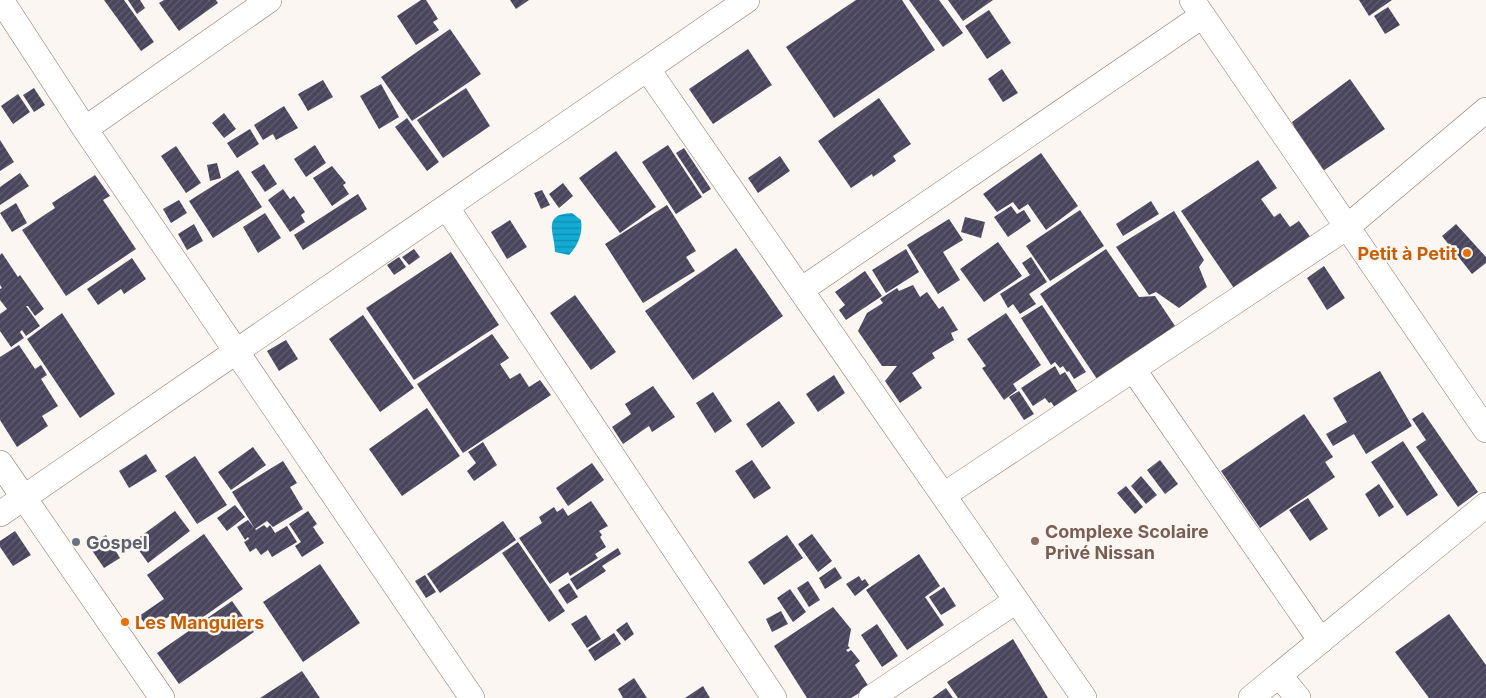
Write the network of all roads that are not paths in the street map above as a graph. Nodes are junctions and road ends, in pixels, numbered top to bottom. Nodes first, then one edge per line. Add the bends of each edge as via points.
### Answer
1 (1, 0) edge
2 (269, 0) edge
3 (747, 0) edge
4 (1197, 8) edge
5 (648, 70) junction
6 (1486, 110) edge
7 (85, 129) junction
8 (447, 208) junction
9 (1347, 227) junction
10 (801, 290) junction
11 (237, 352) junction
12 (1133, 369) junction
13 (1486, 430) edge
14 (0, 463) edge
15 (944, 495) junction
16 (24, 498) junction
17 (1486, 505) edge
18 (0, 514) edge
19 (1016, 600) junction
20 (1321, 641) junction
21 (1279, 675) junction
22 (162, 698) edge
23 (472, 698) edge
24 (774, 698) edge
25 (871, 698) edge
26 (1084, 698) edge
27 (1250, 698) edge
28 (1298, 698) edge

1 - 7 street
2 - 7 street
3 - 5 street
4 - 9 street
4 - 10 street
5 - 8 street
5 - 10 street
6 - 9 street
7 - 11 street
8 - 11 street
8 - 24 street
9 - 12 street
9 - 13 street
10 - 15 street
11 - 16 street
11 - 23 street
12 - 15 street
12 - 20 street
14 - 16 street
15 - 19 street
16 - 18 street
16 - 22 street
17 - 20 street
19 - 25 street
19 - 26 street
20 - 21 street
21 - 27 street
21 - 28 street

